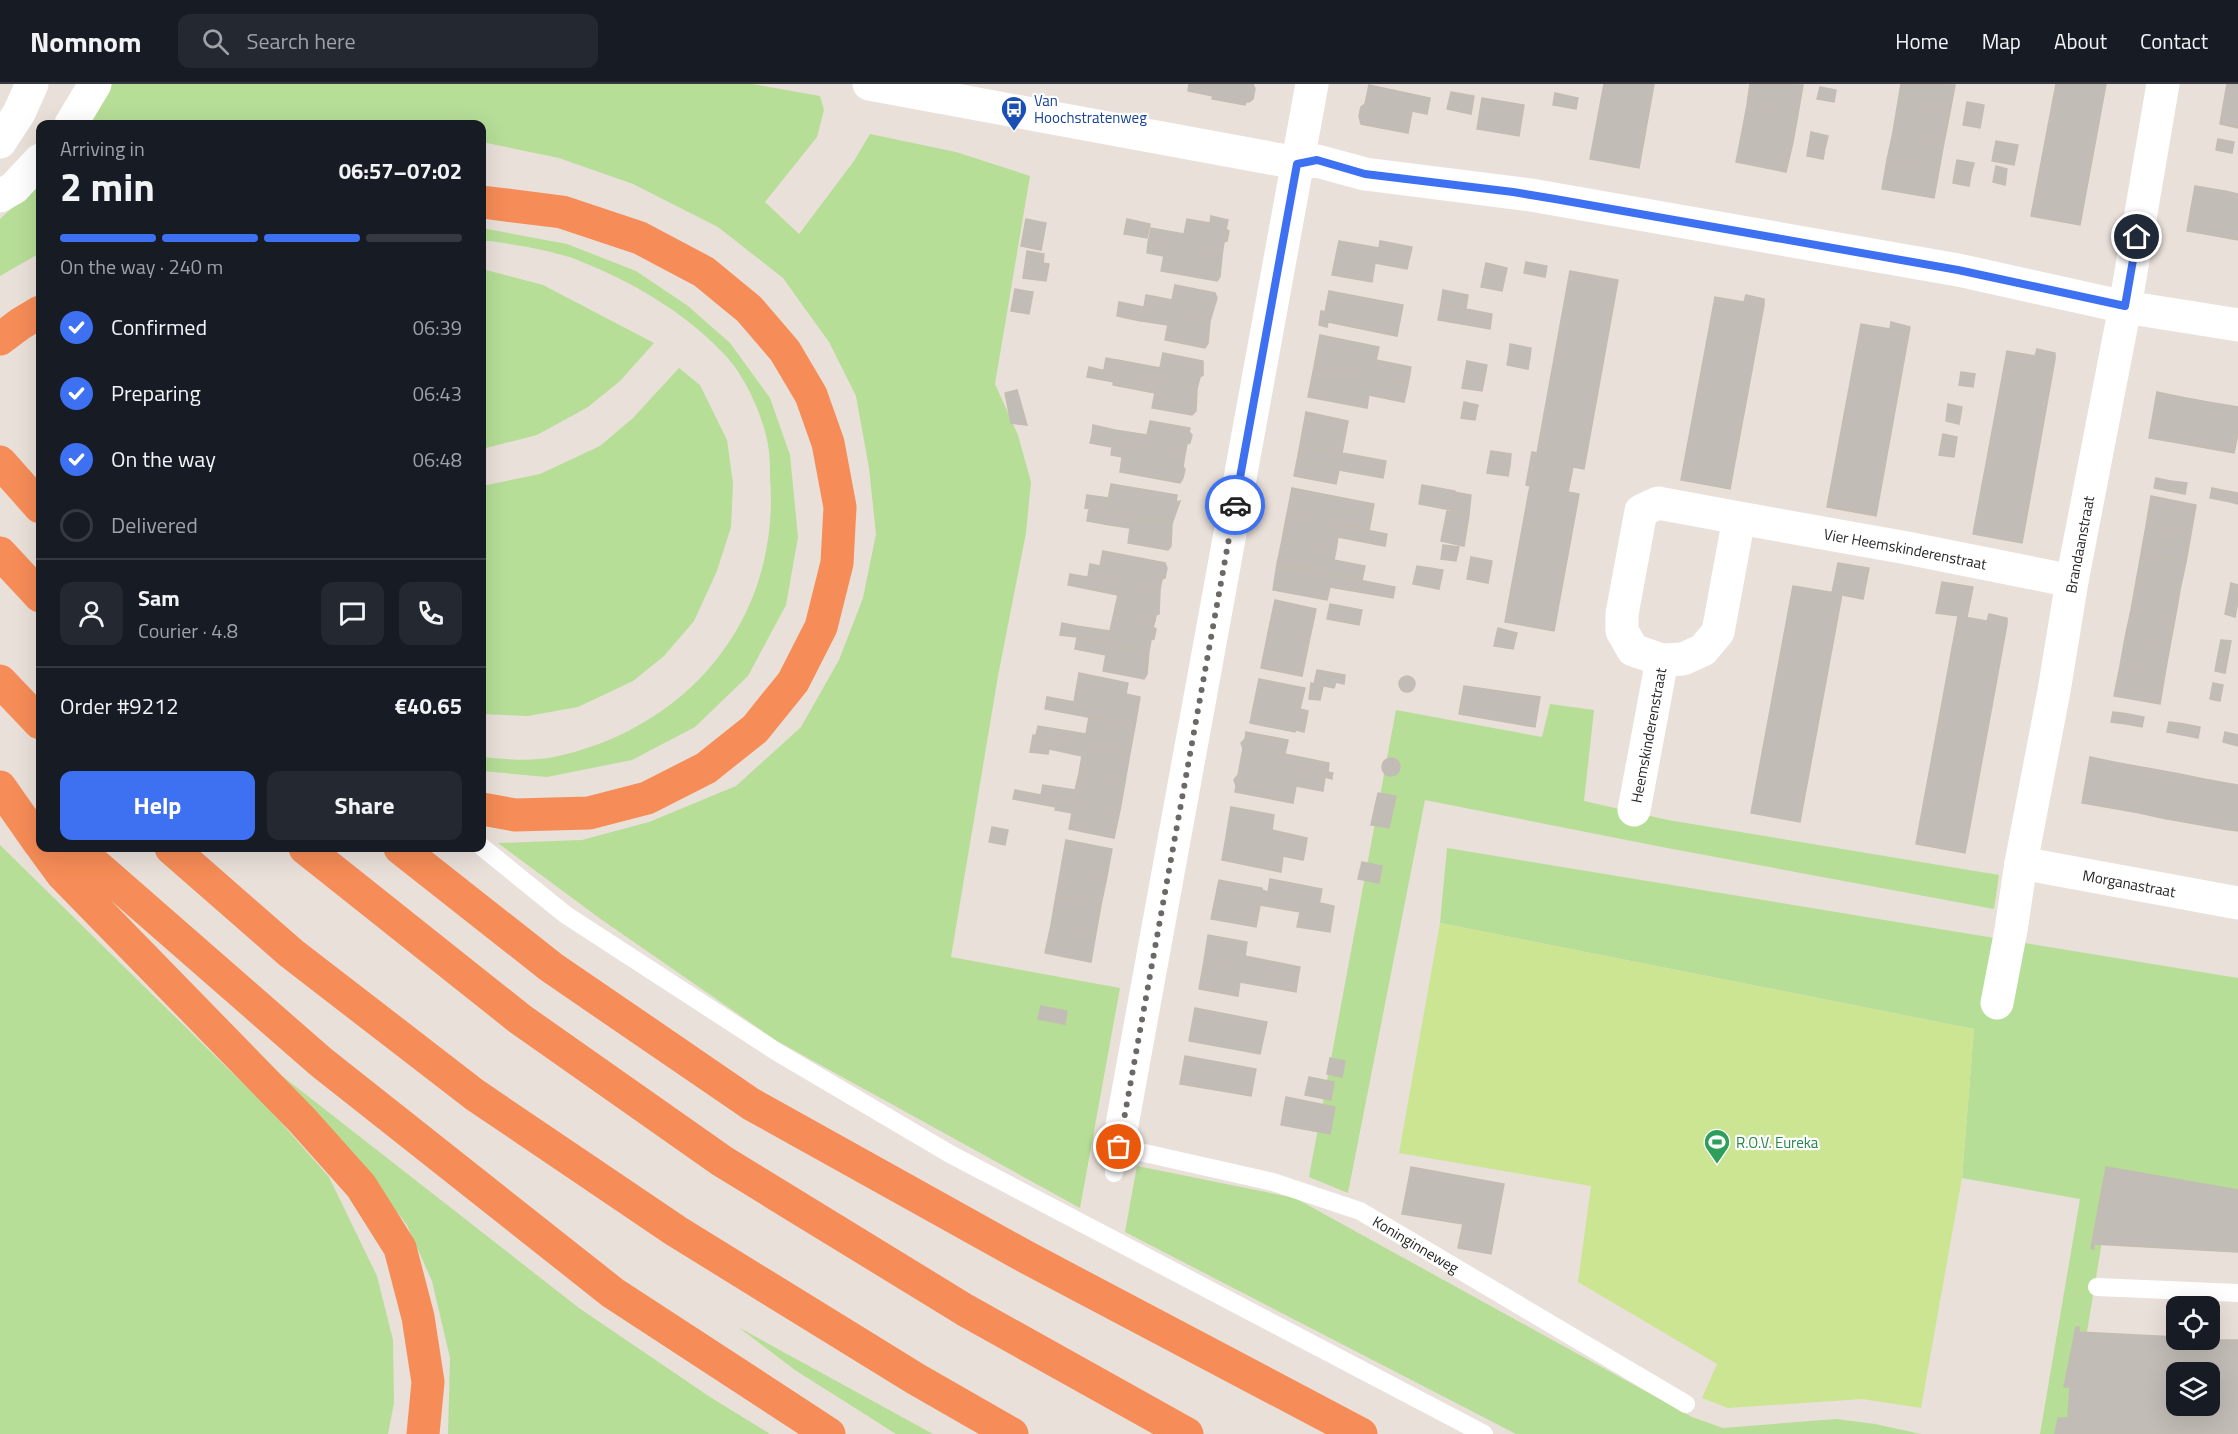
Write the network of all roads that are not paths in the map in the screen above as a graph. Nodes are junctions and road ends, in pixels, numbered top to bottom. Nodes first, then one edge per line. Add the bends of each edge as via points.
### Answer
1 (32, 84) edge
2 (95, 84) edge
3 (869, 84) edge
4 (1312, 84) edge
5 (2163, 84) edge
6 (73, 120) edge
7 (0, 142) edge
8 (36, 164) edge
9 (1297, 164) junction
10 (0, 196) edge
11 (486, 202) edge
12 (2125, 306) junction
13 (36, 314) edge
14 (2238, 326) edge
15 (0, 339) edge
16 (0, 462) edge
17 (35, 501) edge
18 (1739, 518) junction
19 (0, 553) edge
20 (2072, 581) junction
21 (36, 592) edge
22 (1662, 660) junction
23 (0, 681) edge
24 (36, 719) edge
25 (0, 781) edge
26 (0, 787) edge
27 (486, 810) edge
28 (1634, 810) dead end
29 (36, 812) edge
30 (36, 838) edge
31 (486, 851) edge
32 (46, 852) edge
33 (81, 852) edge
34 (176, 852) edge
35 (310, 852) edge
36 (405, 852) edge
37 (2020, 863) junction
38 (2238, 903) edge
39 (1997, 1003) dead end
40 (1116, 1160) joint
41 (2097, 1287) dead end
42 (2238, 1293) edge
43 (1686, 1404) dead end
44 (423, 1434) edge
45 (829, 1434) edge
46 (1012, 1434) edge
47 (1187, 1434) edge
48 (1361, 1434) edge
49 (1484, 1434) edge

1 - 7 street
2 - 6 street
3 - 9 street
4 - 9 street, Koninginneweg
5 - 12 street, Brandaanstraat
8 - 10 street via 14,188
9 - 12 street via 1317,160 1365,174 1555,199 1958,270
9 - 40 street, Koninginneweg
11 - 27 highway via 562,212 640,238 704,272 749,309 784,351 811,395 828,442 840,507 837,563 821,627 793,682 755,729 706,768 647,798 589,813 515,815
12 - 14 street
12 - 20 street, Brandaanstraat
13 - 15 highway
16 - 17 highway
18 - 20 street, Vier Heemskinderenstraat
18 - 22 street, Vier Heemskinderenstraat via 1718,632 1703,650 1683,659
18 - 22 street, Vier Heemskinderenstraat via 1658,503 1641,511 1622,632 1633,650
19 - 21 highway
20 - 37 street, Brandaanstraat
22 - 28 street, Heemskinderenstraat
23 - 24 highway
25 - 29 highway
26 - 30 highway
31 - 49 lane via 576,922 777,1052 950,1154
32 - 44 highway via 62,874 302,1120 361,1186 400,1248 418,1317 428,1382
33 - 45 highway via 321,1062 613,1293
34 - 46 highway via 291,953 475,1095 676,1231
35 - 47 highway via 520,1019 722,1161 965,1310
36 - 48 highway via 552,967 751,1104 1026,1257
37 - 38 street, Morganastraat
37 - 39 street, Brandaanstraat
40 - 43 lane, Koninginneweg via 1273,1182 1360,1211
41 - 42 lane

